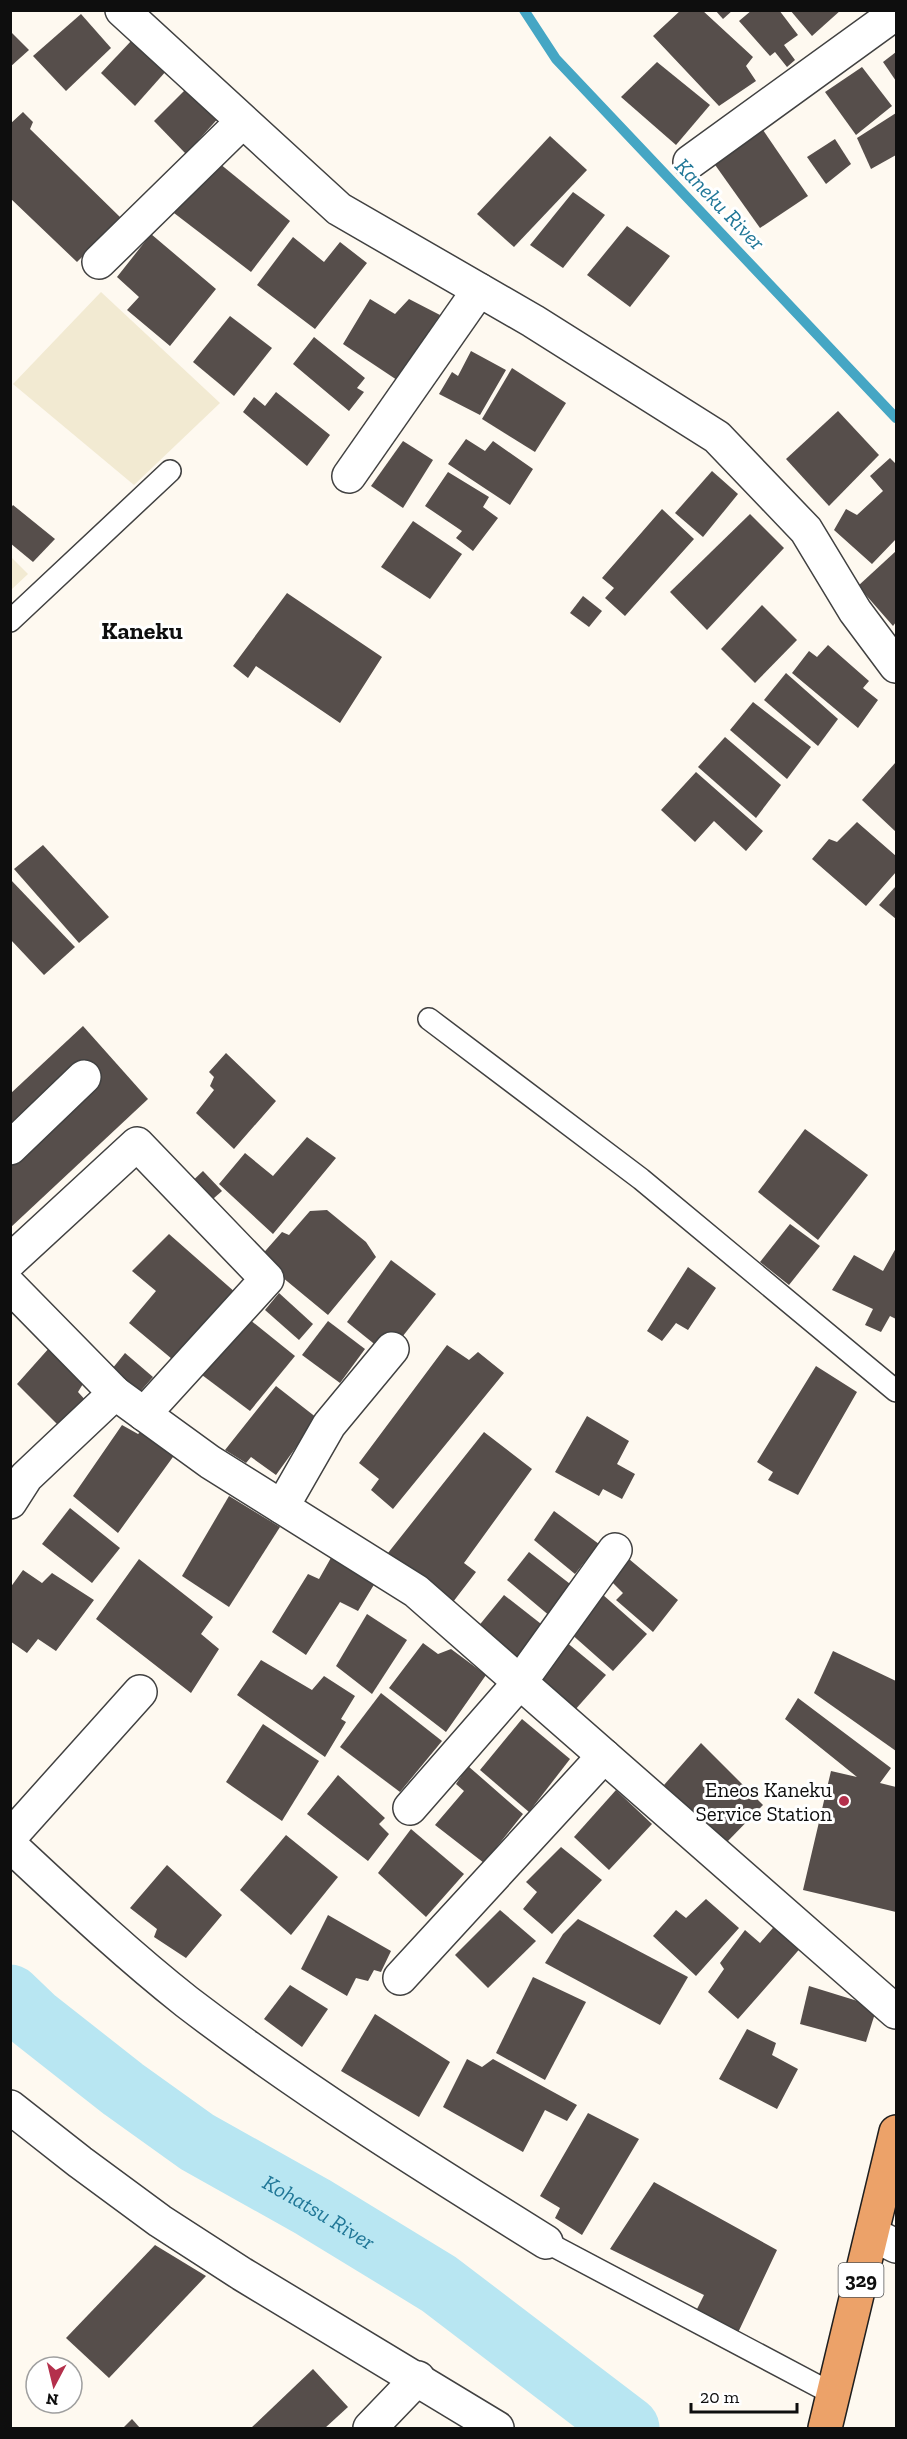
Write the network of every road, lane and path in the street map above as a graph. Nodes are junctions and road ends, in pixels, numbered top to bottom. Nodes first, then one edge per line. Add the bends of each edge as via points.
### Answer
1 (122, 10) edge
2 (897, 13) edge
3 (242, 122) junction
4 (690, 162) dead end
5 (99, 262) dead end
6 (479, 291) junction
7 (170, 471) dead end
8 (349, 476) dead end
9 (10, 621) edge
10 (897, 666) edge
11 (429, 1019) dead end
12 (84, 1077) dead end
13 (10, 1148) edge
14 (10, 1261) edge
15 (10, 1286) edge
16 (392, 1349) dead end
17 (897, 1391) edge
18 (115, 1393) junction
19 (144, 1414) junction
20 (10, 1502) edge
21 (282, 1507) junction
22 (615, 1550) dead end
23 (520, 1682) junction
24 (140, 1692) dead end
25 (604, 1756) junction
26 (410, 1808) dead end
27 (10, 1837) edge
28 (10, 1845) edge
29 (400, 1978) dead end
30 (897, 2012) edge
31 (10, 2107) edge
32 (897, 2132) edge
33 (884, 2240) edge
34 (546, 2242) joint
35 (418, 2379) junction
36 (833, 2394) junction
37 (370, 2428) edge
38 (498, 2428) edge
39 (827, 2428) edge

1 - 3 street
2 - 4 street
3 - 5 street
3 - 6 street via 339,209
6 - 8 street
6 - 10 street via 717,437 806,530 855,610
7 - 9 lane
11 - 17 lane via 641,1179
12 - 13 street
14 - 19 street via 137,1144 267,1279
15 - 18 street
16 - 21 street via 329,1425
18 - 19 street
18 - 20 street via 26,1477
19 - 21 street
21 - 23 street via 417,1591
22 - 23 street
23 - 25 street
23 - 26 street
24 - 27 street
25 - 29 street
25 - 30 street
28 - 34 street via 121,1948 256,2053 394,2147
31 - 35 street via 160,2221
32 - 33 highway, 329
33 - 36 highway, 329
34 - 36 lane
35 - 37 street
35 - 38 street
36 - 39 highway, 329

